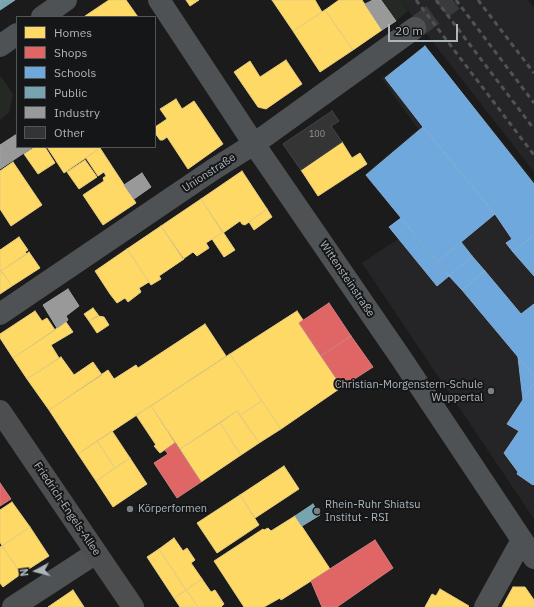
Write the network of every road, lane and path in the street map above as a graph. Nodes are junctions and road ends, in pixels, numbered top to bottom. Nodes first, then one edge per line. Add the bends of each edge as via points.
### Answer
1 (66, 0) edge
2 (159, 0) edge
3 (43, 16) edge
4 (415, 28) tunnel mouth
5 (16, 35) edge
6 (0, 46) edge
7 (254, 144) junction
8 (0, 314) edge
9 (0, 411) edge
10 (522, 540) junction
11 (96, 552) junction
12 (534, 558) edge
13 (487, 604) edge
14 (13, 607) edge
15 (133, 607) edge

1 - 3 street
2 - 7 street, Wittensteinstraße
4 - 7 street, Unionstraße
5 - 6 street
7 - 8 street, Unionstraße
7 - 10 street, Wittensteinstraße
9 - 11 main road, Friedrich-Engels-Allee
10 - 12 street, Wittensteinstraße
10 - 13 street
11 - 14 street
11 - 15 main road, Friedrich-Engels-Allee

